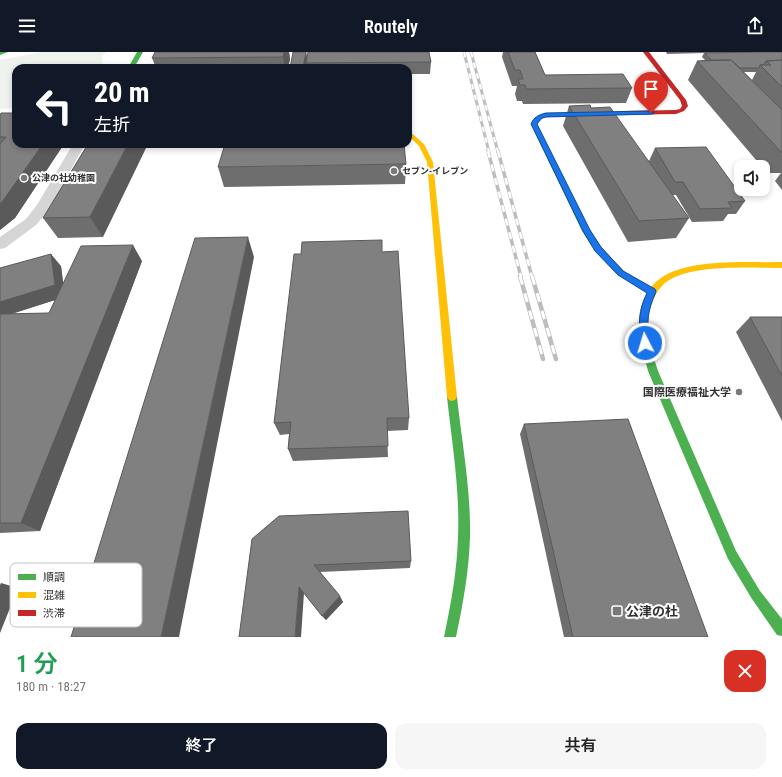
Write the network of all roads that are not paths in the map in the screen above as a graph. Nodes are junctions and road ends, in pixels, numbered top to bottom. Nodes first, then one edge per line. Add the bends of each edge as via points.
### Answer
1 (6, 52) edge
2 (140, 52) edge
3 (646, 52) edge
4 (0, 53) edge
5 (134, 64) edge
6 (412, 135) edge
7 (78, 148) edge
8 (0, 244) edge
9 (782, 266) edge
10 (652, 292) junction
11 (782, 630) edge
12 (450, 637) edge

1 - 4 street
2 - 5 street
3 - 10 street via 683,100 685,106 682,110 546,115 534,124 586,231 598,249 621,273
6 - 12 street via 421,143 430,162 464,522 463,559
7 - 8 street via 43,208 31,222
9 - 10 street via 685,271 668,276
10 - 11 street via 643,321 645,343 653,371 732,555 756,595

